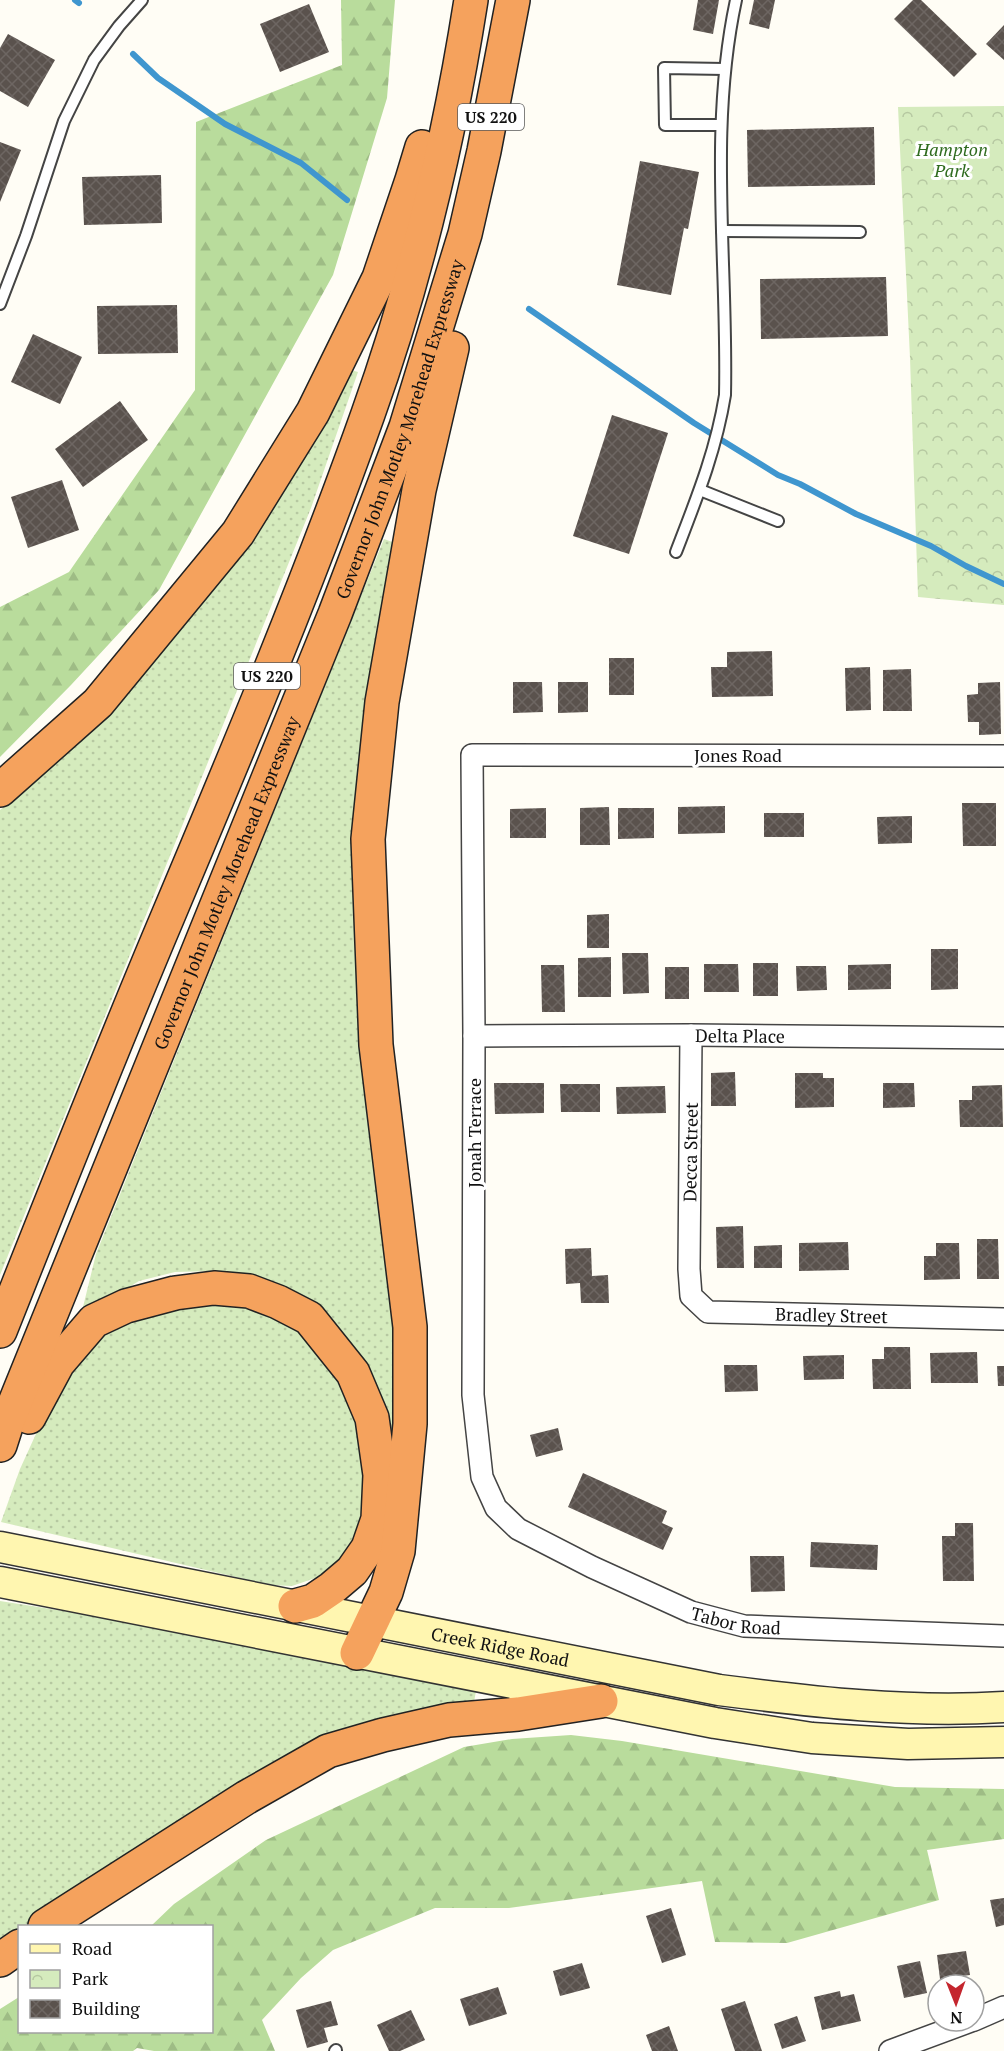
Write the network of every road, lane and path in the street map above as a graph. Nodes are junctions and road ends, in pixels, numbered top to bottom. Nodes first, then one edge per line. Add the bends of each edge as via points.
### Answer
1 (142, 0) edge
2 (459, 0) edge
3 (471, 0) edge
4 (513, 0) edge
5 (736, 0) edge
6 (725, 69) junction
7 (721, 125) junction
8 (722, 231) junction
9 (860, 232) dead end
10 (465, 234) junction
11 (0, 304) edge
12 (700, 490) junction
13 (778, 521) dead end
14 (676, 552) dead end
15 (472, 755) joint
16 (1004, 756) edge
17 (0, 790) edge
18 (691, 1035) junction
19 (474, 1036) junction
20 (1004, 1038) edge
21 (689, 1269) joint
22 (1004, 1319) edge
23 (0, 1331) edge
24 (0, 1445) edge
25 (0, 1461) edge
26 (496, 1508) joint
27 (0, 1547) edge
28 (13, 1585) edge
29 (295, 1606) junction
30 (374, 1620) junction
31 (1004, 1636) edge
32 (357, 1653) junction
33 (601, 1701) junction
34 (1004, 1707) edge
35 (1004, 1743) edge
36 (47, 1925) edge
37 (18, 1947) edge
38 (0, 1960) edge
39 (1004, 2007) edge
40 (986, 2014) edge
41 (938, 2033) edge
42 (890, 2051) edge

1 - 11 lane via 94,60 64,121
2 - 17 highway via 412,180 379,279 313,412 238,533 98,703
3 - 23 highway, Governor John Motley Morehead Expressway / US 220 via 430,202 369,412 233,762
4 - 10 highway, Governor John Motley Morehead Expressway / US 220
5 - 6 lane
6 - 7 lane
6 - 7 lane via 664,68 665,125
7 - 8 lane
8 - 9 lane
8 - 12 lane via 725,395 720,430
10 - 24 highway, Governor John Motley Morehead Expressway / US 220 via 406,427 378,504
10 - 30 highway via 466,290 419,490 382,702 368,839 376,1045 410,1327 410,1424 398,1551
12 - 13 lane
12 - 14 lane
15 - 16 street, Jones Road
15 - 19 street, Jonah Terrace
18 - 19 street, Delta Place
18 - 20 street, Delta Place
18 - 21 street, Decca Street
19 - 26 street, Jonah Terrace via 473,1395 482,1477
21 - 22 street, Bradley Street via 691,1296 708,1312
25 - 29 highway via 58,1364 93,1321 126,1306 214,1288 249,1291 278,1302 309,1318 353,1373 372,1418 380,1475 378,1519 368,1548 352,1571 332,1588 314,1601
26 - 31 street, Tabor Road via 518,1529 592,1567 691,1612 744,1626
27 - 29 main road, Creek Ridge Road
28 - 32 main road, Creek Ridge Road
29 - 30 main road, Creek Ridge Road
30 - 32 highway
30 - 34 main road, Creek Ridge Road via 719,1690 882,1708
32 - 33 main road, Creek Ridge Road
33 - 35 main road, Creek Ridge Road via 812,1738 908,1744
33 - 36 highway via 449,1720 328,1751 247,1797
37 - 38 highway
39 - 40 street
41 - 42 street

